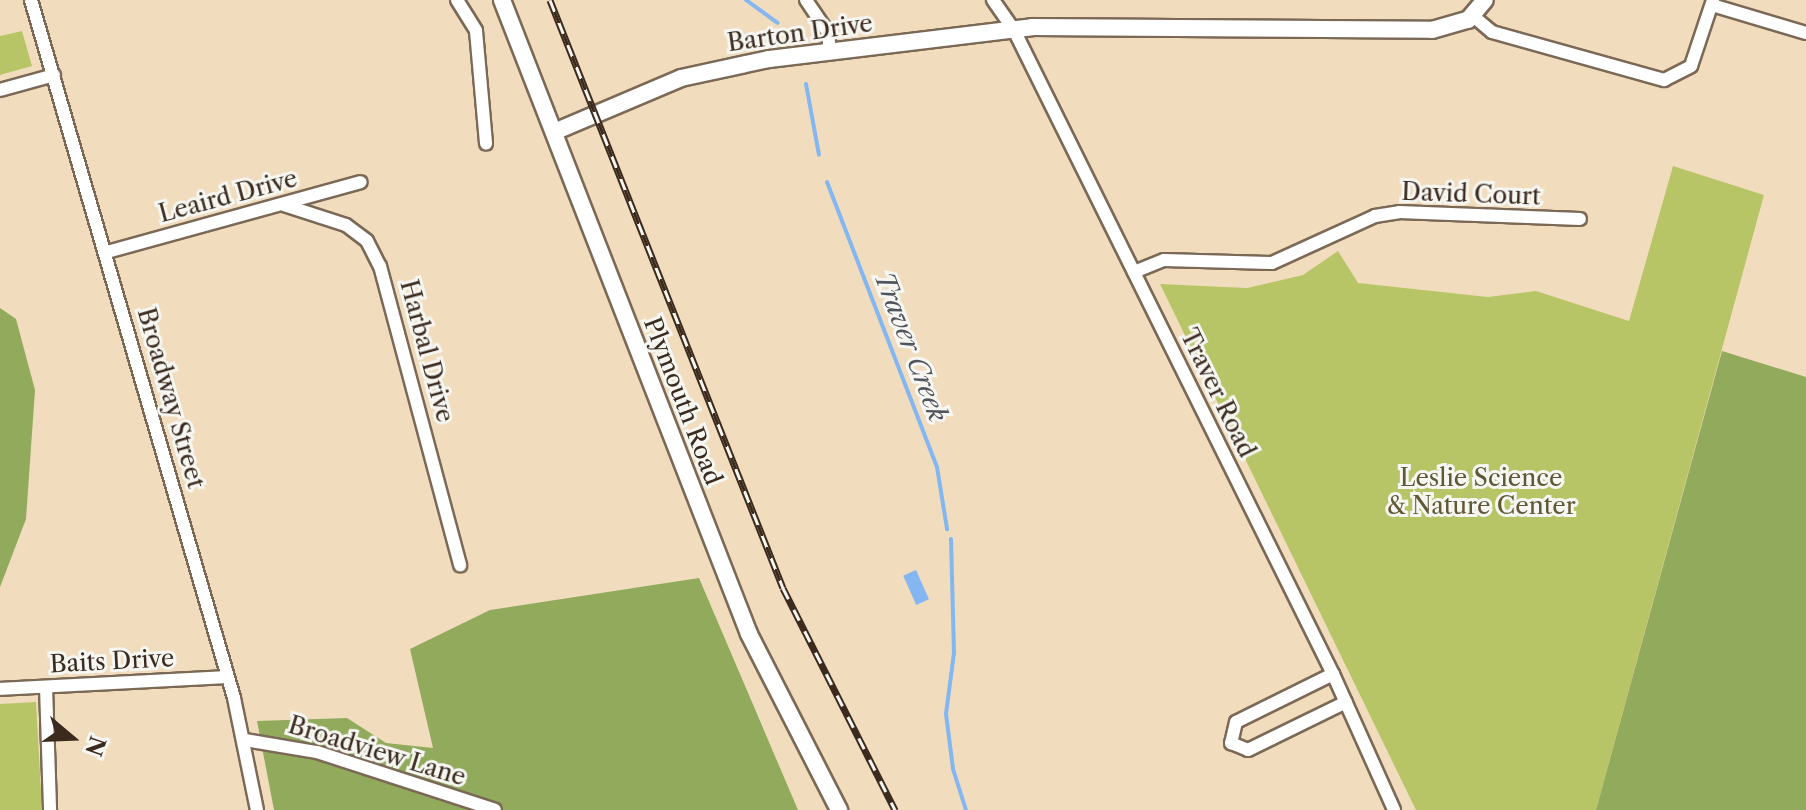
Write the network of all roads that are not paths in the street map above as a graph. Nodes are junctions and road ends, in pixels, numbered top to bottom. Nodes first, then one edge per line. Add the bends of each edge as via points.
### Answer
1 (31, 0) edge
2 (457, 0) edge
3 (502, 0) edge
4 (806, 0) edge
5 (993, 0) edge
6 (1485, 0) edge
7 (1713, 3) edge
8 (1473, 16) junction
9 (1014, 30) junction
10 (1806, 33) edge
11 (830, 52) junction
12 (54, 75) junction
13 (0, 90) edge
14 (554, 132) junction
15 (486, 144) dead end
16 (361, 182) dead end
17 (284, 205) junction
18 (1580, 219) dead end
19 (107, 252) junction
20 (1134, 272) junction
21 (460, 565) dead end
22 (1333, 674) junction
23 (227, 677) junction
24 (46, 687) junction
25 (0, 689) edge
26 (1346, 702) junction
27 (245, 740) junction
28 (50, 810) edge
29 (257, 810) edge
30 (495, 810) edge
31 (839, 810) edge
32 (1394, 810) edge

1 - 12 street, Broadway Street
2 - 15 street via 476,31
3 - 14 main road, Plymouth Road
4 - 11 street via 828,33
5 - 9 street, Traver Road
6 - 8 main road
7 - 8 street via 1691,66 1678,78 1664,80 1492,32
7 - 10 street
8 - 9 main road, Barton Drive via 1432,30
9 - 11 main road, Barton Drive
9 - 20 street, Traver Road
11 - 14 main road, Barton Drive via 681,78
12 - 13 street
12 - 19 street, Broadway Street
14 - 31 main road, Plymouth Road via 749,634
16 - 17 street, Leaird Drive
17 - 19 street, Leaird Drive
17 - 21 street, Harbal Drive via 346,225 367,241 380,266
18 - 20 street, David Court via 1399,212 1375,216 1272,263 1164,260
19 - 23 street, Broadway Street
20 - 22 street, Traver Road
22 - 26 street, Traver Road
22 - 26 street via 1236,722 1231,743 1248,750
23 - 24 street, Baits Drive
23 - 27 street, Broadway Street
24 - 25 street, Baits Drive
24 - 28 street
26 - 32 street, Traver Road
27 - 29 street, Broadway Street
27 - 30 street, Broadview Lane via 317,752

